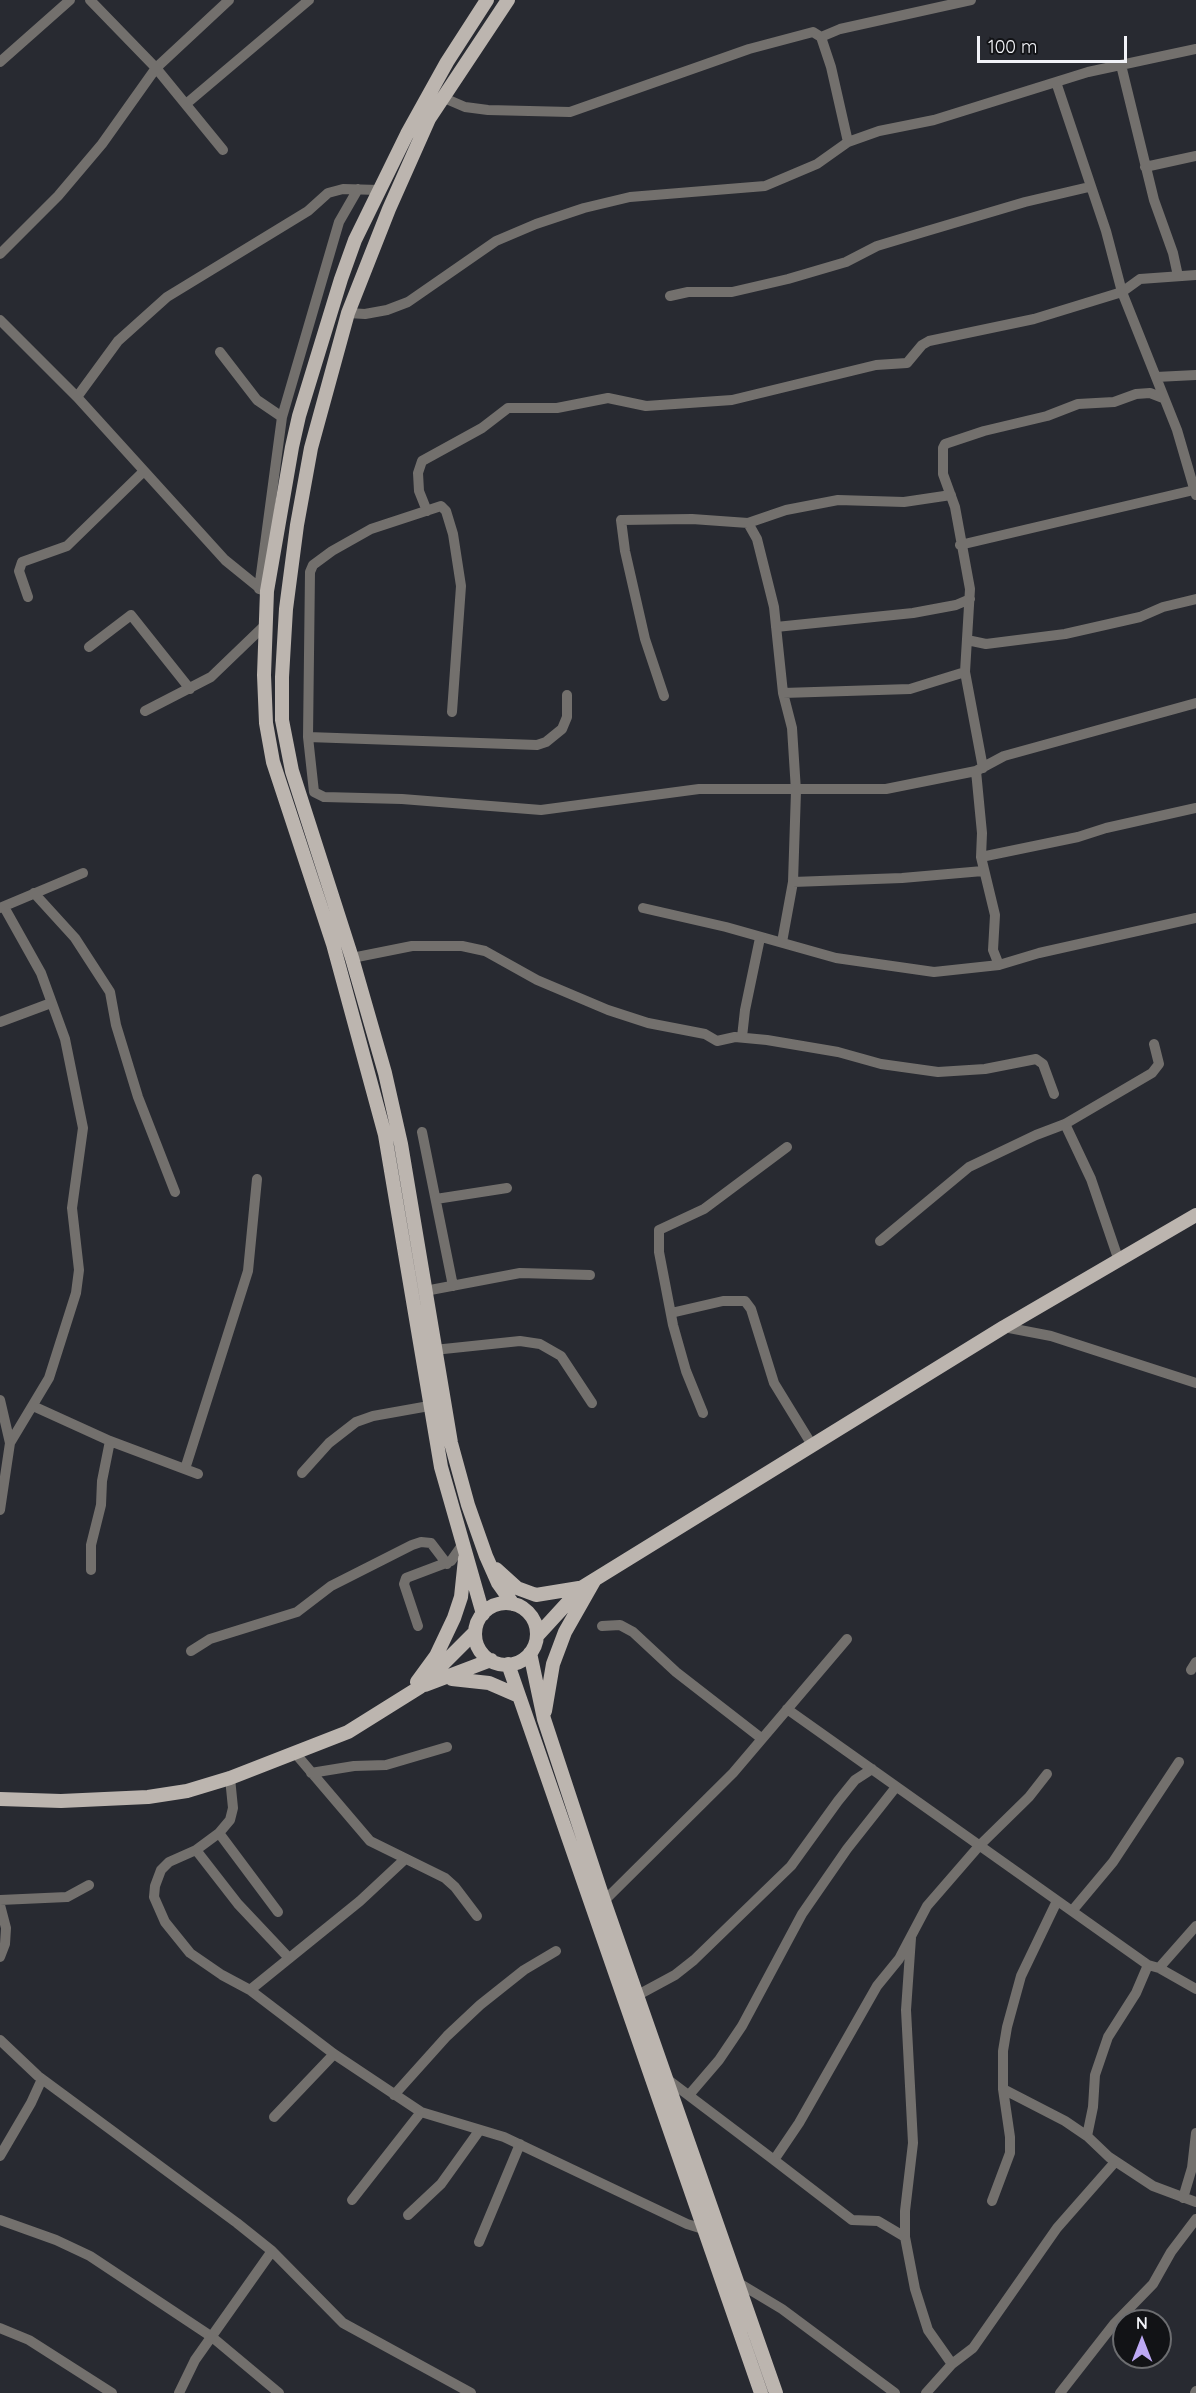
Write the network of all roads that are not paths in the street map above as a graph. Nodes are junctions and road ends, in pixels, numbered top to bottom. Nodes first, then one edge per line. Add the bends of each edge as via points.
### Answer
1 (70, 0) edge
2 (90, 0) edge
3 (229, 0) edge
4 (309, 0) edge
5 (487, 0) edge
6 (508, 0) edge
7 (971, 0) edge
8 (821, 37) junction
9 (1196, 49) edge
10 (0, 62) edge
11 (1121, 65) junction
12 (156, 68) junction
13 (1056, 82) junction
14 (444, 98) junction
15 (186, 104) junction
16 (848, 142) junction
17 (223, 150) dead end
18 (1196, 156) edge
19 (1145, 167) junction
20 (1089, 188) junction
21 (358, 189) junction
22 (379, 190) junction
23 (0, 254) edge
24 (1196, 275) edge
25 (1178, 276) junction
26 (1122, 292) junction
27 (670, 296) dead end
28 (348, 313) junction
29 (0, 320) edge
30 (220, 352) dead end
31 (1196, 375) edge
32 (1155, 377) junction
33 (77, 397) junction
34 (1163, 398) junction
35 (282, 417) junction
36 (144, 471) junction
37 (1195, 493) edge
38 (951, 495) junction
39 (427, 511) junction
40 (748, 523) junction
41 (960, 545) junction
42 (263, 590) junction
43 (28, 597) dead end
44 (1196, 599) edge
45 (970, 605) junction
46 (264, 626) junction
47 (776, 627) junction
48 (967, 640) junction
49 (89, 647) dead end
50 (965, 672) junction
51 (190, 689) junction
52 (783, 693) junction
53 (567, 695) dead end
54 (664, 696) dead end
55 (1196, 703) edge
56 (145, 711) dead end
57 (452, 712) dead end
58 (308, 737) junction
59 (979, 769) junction
60 (796, 791) junction
61 (1196, 808) edge
62 (981, 857) junction
63 (984, 871) junction
64 (83, 873) dead end
65 (793, 882) junction
66 (34, 893) junction
67 (2, 908) edge
68 (643, 909) dead end
69 (1196, 918) edge
70 (760, 938) junction
71 (782, 942) junction
72 (352, 958) junction
73 (999, 965) junction
74 (51, 1003) junction
75 (0, 1022) edge
76 (742, 1037) junction
77 (1154, 1044) dead end
78 (1054, 1094) dead end
79 (1065, 1124) junction
80 (422, 1132) dead end
81 (787, 1147) dead end
82 (257, 1179) dead end
83 (507, 1188) dead end
84 (175, 1192) dead end
85 (436, 1199) junction
86 (1196, 1215) edge
87 (880, 1241) dead end
88 (1119, 1261) junction
89 (590, 1275) dead end
90 (453, 1286) junction
91 (425, 1291) junction
92 (671, 1313) junction
93 (1005, 1327) junction
94 (434, 1350) junction
95 (1196, 1383) edge
96 (0, 1400) edge
97 (592, 1403) dead end
98 (33, 1406) junction
99 (429, 1406) junction
100 (703, 1413) dead end
101 (110, 1441) junction
102 (10, 1443) junction
103 (812, 1444) junction
104 (185, 1469) junction
105 (302, 1473) dead end
106 (198, 1474) dead end
107 (0, 1510) edge
108 (464, 1548) junction
109 (486, 1556) junction
110 (447, 1564) junction
111 (90, 1570) dead end
112 (595, 1579) junction
113 (578, 1591) junction
114 (517, 1605) junction
115 (483, 1614) junction
116 (418, 1626) dead end
117 (602, 1626) dead end
118 (475, 1632) junction
119 (537, 1636) junction
120 (847, 1639) dead end
121 (191, 1651) dead end
122 (530, 1653) junction
123 (491, 1660) junction
124 (508, 1664) junction
125 (447, 1678) junction
126 (414, 1690) junction
127 (519, 1696) junction
128 (787, 1709) junction
129 (544, 1719) junction
130 (761, 1738) junction
131 (447, 1747) dead end
132 (295, 1753) junction
133 (1179, 1762) dead end
134 (872, 1769) junction
135 (311, 1773) junction
136 (1047, 1774) dead end
137 (230, 1778) junction
138 (896, 1787) junction
139 (0, 1799) edge
140 (219, 1833) junction
141 (979, 1846) junction
142 (196, 1850) junction
143 (405, 1860) junction
144 (88, 1885) dead end
145 (0, 1900) edge
146 (604, 1901) junction
147 (1057, 1901) junction
148 (0, 1905) edge
149 (1072, 1911) junction
150 (278, 1912) dead end
151 (477, 1916) dead end
152 (1196, 1926) edge
153 (911, 1935) junction
154 (556, 1951) dead end
155 (0, 1957) edge
156 (288, 1957) junction
157 (1148, 1965) junction
158 (1159, 1968) junction
159 (1196, 1989) edge
160 (250, 1990) junction
161 (638, 1995) junction
162 (0, 2040) edge
163 (334, 2054) junction
164 (42, 2079) junction
165 (667, 2079) junction
166 (1004, 2089) junction
167 (394, 2095) junction
168 (689, 2095) junction
169 (421, 2112) junction
170 (274, 2117) dead end
171 (479, 2131) junction
172 (1196, 2133) edge
173 (1087, 2136) junction
174 (520, 2144) junction
175 (0, 2156) edge
176 (774, 2160) junction
177 (1115, 2162) junction
178 (1183, 2198) junction
179 (352, 2200) dead end
180 (992, 2201) dead end
181 (1196, 2202) edge
182 (408, 2215) dead end
183 (1196, 2219) edge
184 (0, 2220) edge
185 (706, 2230) junction
186 (905, 2237) junction
187 (479, 2241) dead end
188 (272, 2252) junction
189 (737, 2282) junction
190 (0, 2328) edge
191 (212, 2337) junction
192 (952, 2364) junction
193 (112, 2393) edge
194 (179, 2393) edge
195 (279, 2393) edge
196 (471, 2393) edge
197 (761, 2393) edge
198 (776, 2393) edge
199 (896, 2393) edge
200 (926, 2393) edge
201 (1060, 2393) edge

1 - 10 street
2 - 12 street
3 - 12 street
4 - 15 street
5 - 22 main road via 447,62
6 - 14 main road
7 - 8 street via 840,29
8 - 14 street via 808,32 749,49 570,111 488,110 465,107
8 - 16 street
9 - 11 street
11 - 13 street
11 - 19 street
12 - 15 street
12 - 23 street via 58,196
13 - 16 street via 981,107
13 - 20 street
14 - 28 main road via 412,153
15 - 17 street
16 - 28 street via 817,164 765,186 630,197 536,224 496,241 408,302 387,310
18 - 19 street
19 - 25 street
20 - 26 street via 1106,231
20 - 27 street via 927,231 788,279 732,292
21 - 22 street
21 - 33 street via 328,193 308,211 167,297 118,341
21 - 35 street via 339,222
22 - 42 main road via 347,261 299,416
24 - 25 street
25 - 26 street via 1140,279
26 - 32 street
26 - 39 street via 1012,326 929,340 907,363 876,365 732,400 646,406 608,398 556,408 508,408 482,428 422,461 419,491
28 - 72 main road via 319,417 299,514 286,609 282,720 291,771
29 - 33 street
30 - 35 street via 257,400
31 - 32 street
32 - 34 street
33 - 36 street
34 - 37 street via 1177,430
34 - 38 street via 1150,393 1113,402 1078,404 945,444 943,474
35 - 42 street
36 - 42 street via 225,560
36 - 43 street via 67,546 22,562 19,571
37 - 41 street
38 - 40 street via 904,502 838,500 786,510
38 - 41 street
39 - 57 street via 441,506 446,511 459,571 461,603
39 - 58 street via 371,529 313,565
40 - 47 street via 757,539
40 - 54 street via 621,520 645,639
41 - 45 street
42 - 46 main road
44 - 48 street via 1065,634 986,644
45 - 47 street
45 - 48 street
46 - 51 street via 211,677
46 - 99 main road via 264,705 271,753 333,944 386,1135
47 - 52 street
48 - 50 street
49 - 51 street via 131,615
50 - 52 street via 910,689
50 - 59 street
51 - 56 street
52 - 60 street via 792,728
53 - 58 street via 567,717 562,729 537,745
55 - 59 street via 1004,756
58 - 60 street via 314,792 324,797 541,810 699,789
59 - 60 street via 886,789
59 - 62 street
60 - 65 street
61 - 62 street
62 - 63 street
63 - 65 street
63 - 73 street via 994,915 993,950
64 - 66 street
65 - 71 street
66 - 67 street
66 - 84 street via 75,938 110,992 138,1097
67 - 74 street via 41,972
68 - 70 street
69 - 73 street
70 - 71 street
70 - 76 street
71 - 73 street via 836,958 910,970 954,971
72 - 76 street via 412,946 462,946 485,951 579,999 648,1023 705,1034 717,1041
72 - 91 main road via 401,1144
74 - 75 street
74 - 98 street via 65,1039 83,1128 72,1208 79,1270 68,1324 49,1378
76 - 78 street via 938,1072 985,1069 1036,1059 1043,1064
77 - 79 street via 1157,1069
79 - 87 street via 969,1167
79 - 88 street via 1091,1179
80 - 85 street
81 - 92 street via 704,1209 659,1230 659,1252
82 - 104 street via 248,1271
83 - 85 street
85 - 90 street
86 - 88 main road
88 - 93 main road
89 - 90 street via 520,1273
90 - 91 street
91 - 94 main road
92 - 100 street via 686,1371
92 - 103 street via 735,1299 746,1301 774,1383
93 - 95 street via 1052,1336
93 - 103 main road
94 - 97 street via 520,1341 540,1344 561,1356
94 - 109 main road via 451,1443
96 - 102 street
98 - 101 street
98 - 102 street via 24,1414
99 - 105 street via 356,1422 329,1443
99 - 108 main road
101 - 104 street
101 - 111 street
102 - 107 street
103 - 112 main road
104 - 106 street
108 - 110 street
108 - 115 main road
108 - 126 main road via 461,1597 454,1618
109 - 113 main road via 512,1585 524,1592 546,1595
109 - 114 main road via 498,1583
110 - 116 street via 406,1578 404,1584
110 - 121 street via 431,1543 412,1545 331,1586 297,1612 210,1639
112 - 113 main road
112 - 129 main road via 565,1632 553,1664
113 - 114 main road
113 - 119 main road
114 - 115 main road via 494,1605
114 - 119 main road via 535,1622
115 - 118 main road
117 - 130 street via 620,1625 633,1632 676,1672
118 - 123 main road via 478,1646
118 - 126 main road
119 - 122 main road
120 - 128 street
122 - 124 main road
122 - 129 main road
123 - 124 main road
123 - 125 main road
124 - 127 main road
125 - 126 main road
125 - 127 main road via 489,1683
126 - 132 main road via 348,1732
127 - 185 main road
128 - 130 street
128 - 134 street
129 - 146 main road
130 - 146 street via 733,1773
131 - 135 street via 386,1765
132 - 135 street
132 - 137 main road
133 - 149 street via 1113,1862
134 - 138 street
134 - 161 street via 849,1787 791,1866 694,1960
135 - 143 street via 370,1841
136 - 141 street via 1014,1814
137 - 139 main road via 188,1791 148,1797
137 - 140 street via 233,1808 230,1820
138 - 141 street
138 - 168 street via 802,1914 742,2026
140 - 142 street
140 - 150 street
141 - 147 street
141 - 153 street via 927,1906
142 - 156 street via 238,1904
142 - 160 street via 161,1870 154,1897 165,1922 190,1953
143 - 151 street via 445,1878
143 - 156 street
144 - 145 street via 67,1896
146 - 161 main road
147 - 149 street
147 - 166 street via 1021,1976 1003,2051
148 - 155 street via 6,1928
149 - 157 street
152 - 158 street
153 - 176 street
153 - 186 street via 906,2010 912,2143
154 - 167 street via 480,2005
156 - 160 street
157 - 158 street
157 - 173 street via 1136,1993 1108,2037 1095,2075
158 - 159 street
160 - 163 street
161 - 165 main road
162 - 164 street
163 - 167 street
163 - 170 street
164 - 175 street
164 - 188 street
165 - 168 street
165 - 189 main road
166 - 173 street
166 - 180 street via 1010,2153
167 - 169 street
168 - 176 street
169 - 171 street
169 - 179 street
171 - 174 street
171 - 182 street via 441,2184
172 - 178 street
173 - 177 street
174 - 185 street
174 - 187 street
176 - 186 street via 852,2220 878,2221
177 - 178 street via 1153,2186
177 - 192 street via 1057,2228 973,2349
178 - 181 street
183 - 201 street via 1153,2284 1114,2324
184 - 191 street via 90,2256
185 - 197 main road
186 - 192 street via 928,2330
188 - 191 street
188 - 196 street via 344,2323
189 - 198 main road
189 - 199 street via 783,2309
190 - 193 street via 29,2340
191 - 194 street
191 - 195 street
192 - 200 street

